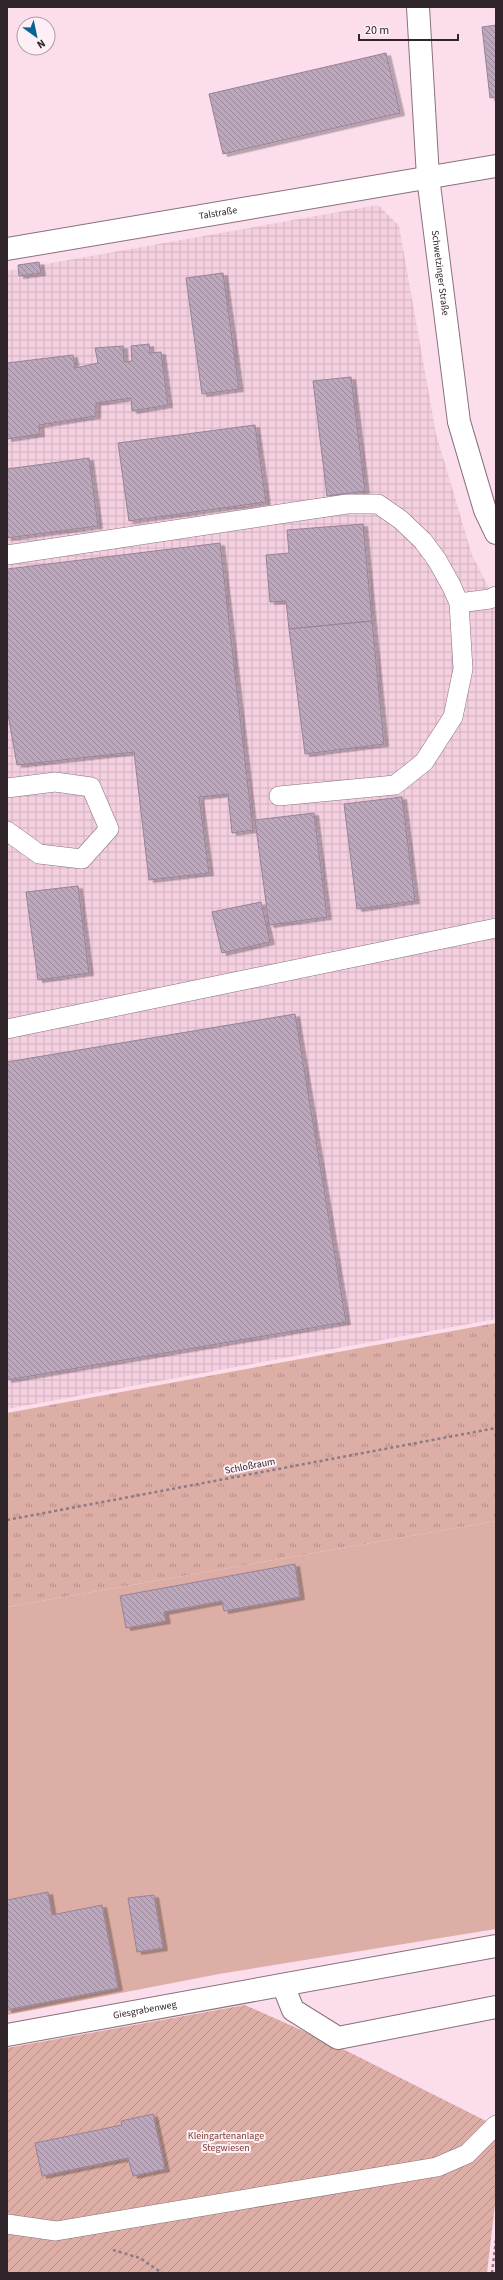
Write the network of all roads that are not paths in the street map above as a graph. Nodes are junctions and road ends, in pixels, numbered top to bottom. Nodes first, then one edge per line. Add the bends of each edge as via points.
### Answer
1 (418, 7) edge
2 (496, 166) edge
3 (428, 177) junction
4 (7, 249) edge
5 (496, 533) edge
6 (7, 555) edge
7 (496, 596) edge
8 (459, 603) junction
9 (7, 788) edge
10 (279, 796) dead end
11 (7, 831) edge
12 (496, 928) edge
13 (7, 1029) edge
14 (496, 1946) edge
15 (283, 1985) junction
16 (496, 2007) edge
17 (7, 2035) edge
18 (496, 2125) edge
19 (7, 2224) edge

1 - 3 street, Schwetzinger Straße
2 - 3 street, Talstraße
3 - 4 street, Talstraße
3 - 5 street, Schwetzinger Straße via 460,422 485,510
6 - 8 lane via 347,504 378,504 423,541 437,560
7 - 8 lane
8 - 10 lane via 463,670 453,717 424,762 395,785
9 - 11 lane via 54,782 91,787 109,829 82,859 38,854
12 - 13 lane
14 - 15 street, Giesgrabenweg
15 - 16 street via 293,2010 338,2038
15 - 17 street, Giesgrabenweg
18 - 19 lane via 468,2154 437,2167 56,2231

